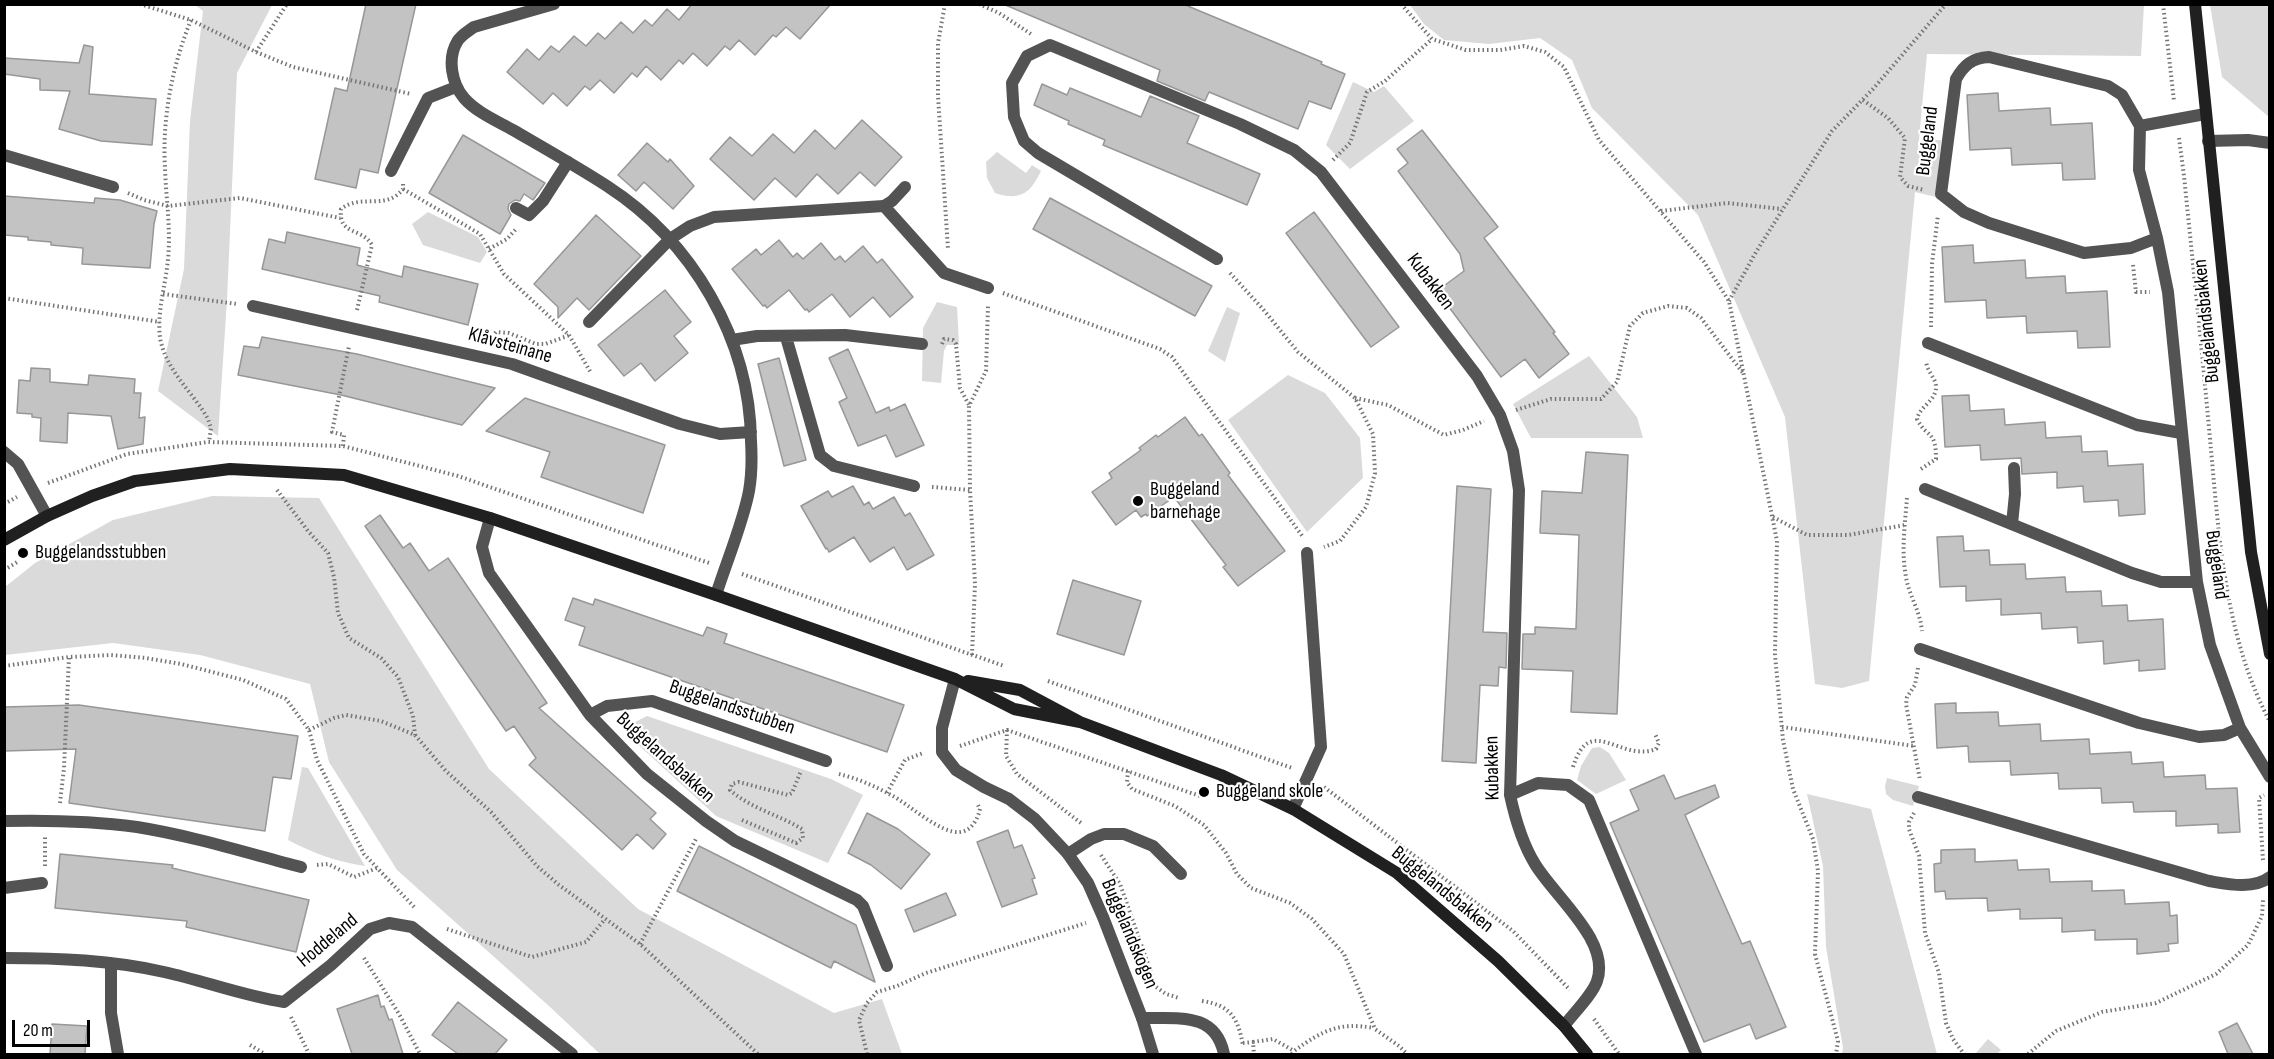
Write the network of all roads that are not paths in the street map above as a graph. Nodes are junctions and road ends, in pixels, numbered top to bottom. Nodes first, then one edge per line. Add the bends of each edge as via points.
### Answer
1 (554, 4) edge
2 (2195, 4) edge
3 (456, 87) junction
4 (2205, 114) junction
5 (2140, 126) junction
6 (2208, 141) junction
7 (2270, 143) edge
8 (4, 155) edge
9 (568, 162) junction
10 (391, 171) road end
11 (113, 187) road end
12 (905, 187) dead end
13 (884, 206) junction
14 (516, 208) dead end
15 (2157, 238) junction
16 (670, 239) junction
17 (1217, 260) road end
18 (988, 288) road end
19 (253, 306) road end
20 (589, 322) dead end
21 (786, 337) junction
22 (732, 340) junction
23 (1929, 343) dead end
24 (922, 344) road end
25 (751, 432) junction
26 (2181, 433) junction
27 (4, 452) edge
28 (2014, 468) dead end
29 (914, 486) road end
30 (1925, 489) dead end
31 (47, 516) junction
32 (490, 518) junction
33 (2012, 524) junction
34 (4, 540) edge
35 (1307, 553) road end
36 (2197, 582) junction
37 (716, 595) junction
38 (2267, 637) edge
39 (1920, 649) road end
40 (2270, 654) edge
41 (955, 679) junction
42 (590, 715) junction
43 (1080, 722) junction
44 (2240, 728) junction
45 (826, 761) dead end
46 (2270, 777) edge
47 (1510, 795) junction
48 (1918, 797) road end
49 (1293, 809) junction
50 (4, 821) edge
51 (1068, 854) junction
52 (301, 867) road end
53 (1181, 874) dead end
54 (2267, 879) edge
55 (42, 883) road end
56 (4, 888) edge
57 (4, 958) edge
58 (111, 963) junction
59 (887, 966) dead end
60 (1142, 1018) junction
61 (1564, 1026) junction
62 (118, 1054) edge
63 (572, 1054) edge
64 (1153, 1054) edge
65 (1224, 1054) edge
66 (1587, 1054) edge
67 (1696, 1054) edge

1 - 3 street via 474,27 463,34 454,53 452,72
2 - 4 street, Buggelandsbakken
3 - 9 street via 482,113
3 - 10 street via 428,98
4 - 5 street
4 - 6 street, Buggelandsbakken
5 - 15 street, Buggeland via 2139,170
5 - 15 street, Buggeland via 2122,95 2108,86 1989,57 1978,58 1964,66 1956,79 1941,194 1964,212 1989,223 2084,253 2132,248
6 - 7 street
6 - 38 street, Buggelandsbakken via 2251,552
8 - 11 street
9 - 14 street via 529,215
9 - 16 street via 639,209
12 - 13 street
13 - 16 street via 714,217
13 - 18 street via 944,273
15 - 26 street, Buggeland via 2168,292
16 - 20 street
16 - 22 street via 715,303
17 - 47 street, Kubakken via 1024,141 1014,117 1012,83 1027,56 1050,45 1294,150 1322,172 1477,375 1500,415 1513,451 1519,490
19 - 25 street, Klåvsteinane via 512,364 680,424 720,434
21 - 22 street
21 - 24 street via 845,335
21 - 29 street via 820,455 834,466
22 - 25 street via 748,395
23 - 26 street via 2138,425
25 - 37 street via 749,492
26 - 36 street, Buggeland
27 - 31 street via 18,464
28 - 33 street
30 - 33 street
31 - 32 street, Buggelandsbakken via 135,481 230,469 344,475
31 - 34 street, Buggelandsbakken
32 - 37 street, Buggelandsbakken
32 - 42 street, Buggelandsbakken via 482,547 489,573
33 - 36 street via 2132,573 2161,582
35 - 49 street via 1321,747
36 - 44 street, Buggeland via 2210,645
37 - 41 street, Buggelandsbakken
38 - 40 street, Buggelandsbakken
39 - 44 street via 2139,723 2199,737 2224,735
41 - 43 street, Buggelandsbakken via 1014,708
41 - 43 street, Buggelandsbakken via 1020,690
41 - 51 street, Buggelandskogen via 942,728 942,752 956,770 1009,799 1035,819
42 - 45 street, Buggelandsstubben via 607,706 652,701
42 - 59 street, Buggelandsbakken via 647,774 706,821 735,840 857,900
43 - 49 street, Buggelandsbakken via 1221,774
44 - 46 street, Buggeland
47 - 61 street, Kubakken via 1516,823 1534,863 1591,935 1597,951 1597,982
47 - 67 street via 1538,783 1568,785 1589,800
48 - 54 street via 2209,881 2236,885
49 - 61 street, Buggelandsbakken via 1397,873 1498,961
50 - 52 street via 107,823 185,837
51 - 53 street via 1104,834 1124,834 1153,846
51 - 60 street, Buggelandskogen via 1104,917
55 - 56 street
57 - 58 street
58 - 62 street via 111,1014
58 - 63 street, Hoddeland via 284,1002 370,928 390,923 412,927
60 - 64 street, Buggelandskogen
60 - 65 street via 1206,1024 1216,1032
61 - 66 street, Buggelandsbakken

